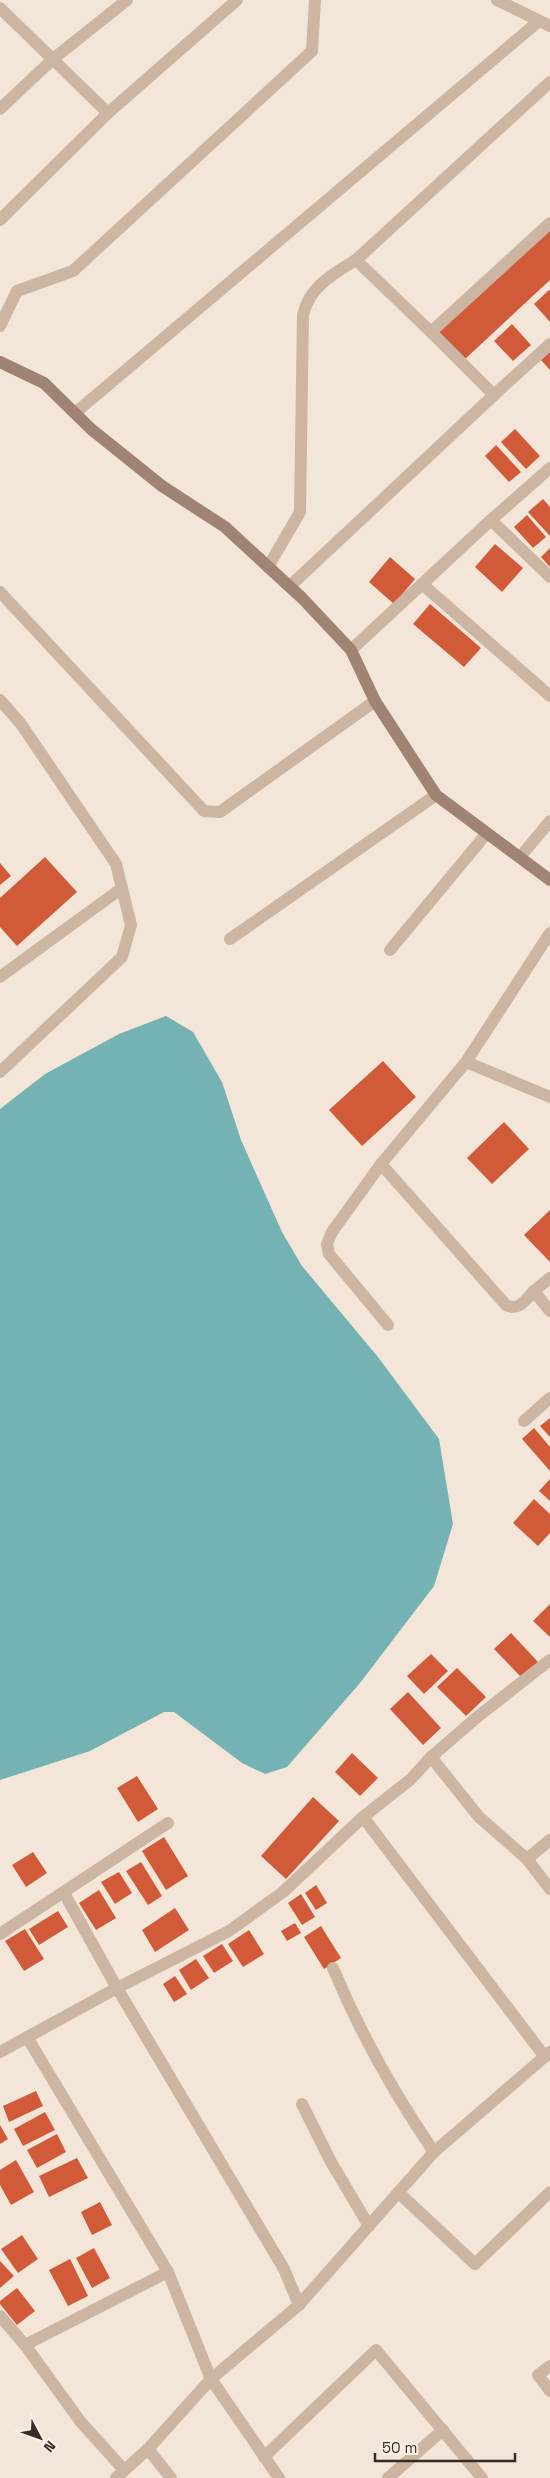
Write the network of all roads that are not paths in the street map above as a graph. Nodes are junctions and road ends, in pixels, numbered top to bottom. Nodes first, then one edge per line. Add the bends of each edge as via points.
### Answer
1 (127, 0) edge
2 (237, 0) edge
3 (315, 0) edge
4 (497, 0) edge
5 (0, 8) edge
6 (544, 24) edge
7 (53, 59) junction
8 (550, 82) edge
9 (0, 109) edge
10 (108, 113) junction
11 (0, 220) edge
12 (550, 222) edge
13 (356, 260) junction
14 (0, 326) edge
15 (431, 332) junction
16 (550, 344) edge
17 (0, 362) edge
18 (494, 395) junction
19 (74, 413) junction
20 (550, 468) edge
21 (491, 520) junction
22 (268, 567) junction
23 (550, 577) edge
24 (422, 584) junction
25 (290, 586) junction
26 (0, 592) edge
27 (351, 650) junction
28 (550, 696) edge
29 (0, 700) edge
30 (375, 701) junction
31 (436, 795) junction
32 (550, 821) edge
33 (487, 833) junction
34 (520, 857) junction
35 (550, 880) edge
36 (122, 888) junction
37 (550, 933) edge
38 (230, 939) dead end
39 (390, 950) dead end
40 (0, 977) edge
41 (466, 1062) junction
42 (0, 1072) edge
43 (550, 1097) edge
44 (381, 1164) junction
45 (550, 1278) edge
46 (534, 1291) junction
47 (550, 1311) edge
48 (388, 1325) dead end
49 (550, 1398) edge
50 (524, 1421) dead end
51 (550, 1660) edge
52 (431, 1758) junction
53 (363, 1817) junction
54 (168, 1824) dead end
55 (550, 1840) edge
56 (527, 1859) junction
57 (550, 1889) edge
58 (64, 1893) junction
59 (0, 1934) edge
60 (333, 1968) dead end
61 (117, 1988) junction
62 (27, 2037) junction
63 (0, 2052) edge
64 (547, 2055) edge
65 (302, 2104) dead end
66 (434, 2152) junction
67 (550, 2192) edge
68 (399, 2193) junction
69 (369, 2226) junction
70 (168, 2272) junction
71 (299, 2305) junction
72 (2, 2322) edge
73 (25, 2345) junction
74 (550, 2366) edge
75 (210, 2379) junction
76 (550, 2391) edge
77 (442, 2430) junction
78 (148, 2449) junction
79 (264, 2457) junction
80 (120, 2474) edge
81 (170, 2478) edge
82 (279, 2478) edge
83 (388, 2478) edge
84 (482, 2478) edge

1 - 7 street
2 - 10 street
3 - 14 street via 312,51 73,271 17,291
4 - 6 street
5 - 7 street
6 - 19 street
7 - 9 street
7 - 10 street
8 - 13 street
10 - 11 street
12 - 15 street
13 - 15 street
13 - 22 street via 316,288 305,304 302,315 300,512
15 - 18 street
16 - 18 street
17 - 19 main road via 44,383
18 - 25 street
19 - 22 main road via 162,486 225,527
20 - 21 street
21 - 23 street
21 - 24 street
22 - 25 main road
24 - 27 street
24 - 28 street
25 - 27 main road
26 - 30 street via 204,811 220,812
27 - 30 main road
29 - 36 street via 21,724 116,864
30 - 31 main road
31 - 33 main road
31 - 38 street
32 - 34 street
33 - 34 main road
33 - 39 street
34 - 35 main road
36 - 40 street
36 - 42 street via 131,925 122,957
37 - 41 street
41 - 43 street
41 - 44 street
44 - 46 street via 506,1305 517,1308
44 - 48 street via 332,1232 328,1244 329,1254
45 - 46 street
46 - 47 street
49 - 50 street
51 - 52 street
52 - 53 street
52 - 56 street via 479,1817
53 - 61 street via 283,1892 229,1931
53 - 64 street
54 - 58 street
55 - 56 street
56 - 57 street
58 - 59 street
58 - 61 street
60 - 66 street via 349,2007 415,2125
61 - 62 street
61 - 71 street via 284,2269
62 - 63 street
62 - 70 street
64 - 66 street
65 - 69 street via 331,2162
66 - 68 street
67 - 68 street via 475,2264
68 - 69 street
69 - 71 street
70 - 73 street
70 - 75 street
71 - 75 street
72 - 73 street
73 - 80 street
74 - 76 street via 538,2375
75 - 78 street
75 - 79 street
77 - 79 street via 376,2350
77 - 83 street
77 - 84 street
78 - 80 street
78 - 81 street
79 - 82 street

